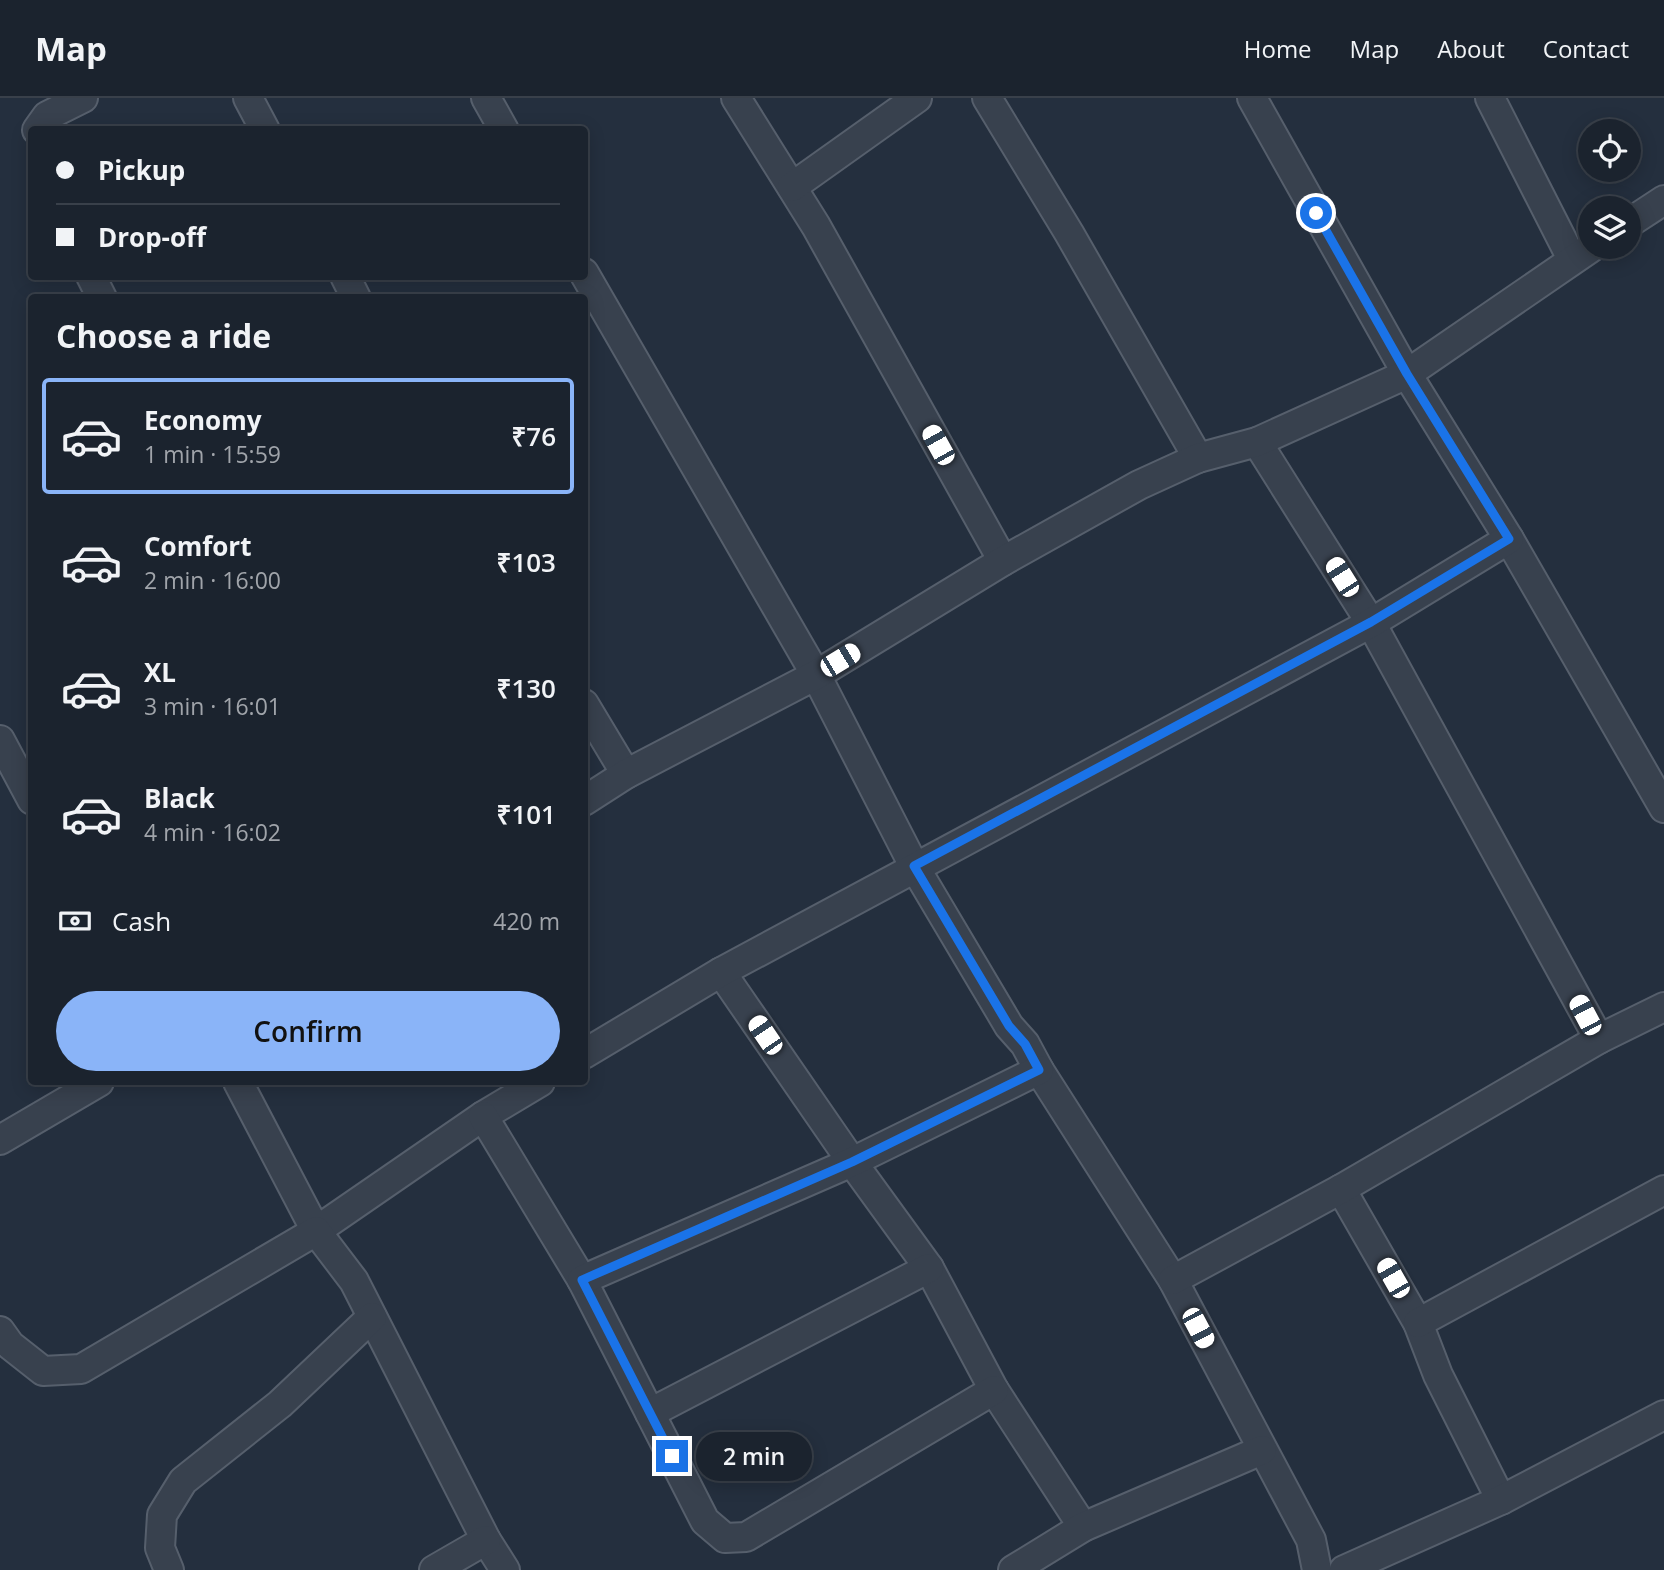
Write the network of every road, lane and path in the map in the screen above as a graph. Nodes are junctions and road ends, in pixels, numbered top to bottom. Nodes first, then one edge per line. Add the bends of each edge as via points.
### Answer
1 (83, 98) edge
2 (248, 98) edge
3 (486, 98) edge
4 (736, 98) edge
5 (917, 98) edge
6 (987, 98) edge
7 (1252, 98) edge
8 (1490, 98) edge
9 (40, 126) edge
10 (263, 126) edge
11 (502, 126) edge
12 (792, 187) junction
13 (1664, 200) edge
14 (1641, 215) edge
15 (1578, 246) edge
16 (1578, 256) edge
17 (588, 280) edge
18 (1407, 374) junction
19 (1257, 442) junction
20 (1198, 458) junction
21 (1509, 539) junction
22 (1003, 561) junction
23 (1371, 622) junction
24 (816, 675) junction
25 (588, 711) edge
26 (0, 740) edge
27 (626, 774) junction
28 (28, 792) edge
29 (588, 798) edge
30 (1664, 808) edge
31 (914, 866) junction
32 (721, 972) junction
33 (1664, 1007) edge
34 (1599, 1039) junction
35 (588, 1052) edge
36 (1039, 1070) junction
37 (94, 1085) edge
38 (240, 1085) edge
39 (535, 1085) edge
40 (483, 1116) junction
41 (0, 1140) edge
42 (852, 1162) junction
43 (1341, 1189) junction
44 (1664, 1190) edge
45 (316, 1231) junction
46 (929, 1268) junction
47 (582, 1280) junction
48 (1172, 1280) junction
49 (372, 1317) junction
50 (1418, 1323) junction
51 (0, 1331) edge
52 (994, 1390) junction
53 (650, 1413) junction
54 (1664, 1415) edge
55 (1262, 1450) junction
56 (1501, 1500) junction
57 (1083, 1527) junction
58 (486, 1540) junction
59 (169, 1570) edge
60 (434, 1570) edge
61 (505, 1570) edge
62 (1013, 1570) edge
63 (1317, 1570) edge
64 (1344, 1570) edge

1 - 9 street via 47,116
2 - 10 street
3 - 11 street
4 - 12 street
5 - 12 street
6 - 20 street
7 - 18 street
8 - 15 street
12 - 22 street
13 - 14 street
16 - 18 street
17 - 24 street
18 - 19 street
18 - 21 street
19 - 20 street
19 - 23 street
20 - 22 street via 1139,485
21 - 23 street
21 - 30 street
22 - 24 street
23 - 31 street
23 - 34 street
24 - 27 street
24 - 31 street
25 - 27 street
26 - 28 street
27 - 29 street
31 - 32 street
31 - 36 street
32 - 35 street
32 - 42 street
33 - 34 street
34 - 43 street
36 - 42 street
36 - 48 street
37 - 41 street
38 - 45 street
39 - 40 street
40 - 45 street
40 - 47 street
42 - 46 street
42 - 47 street
43 - 48 street
43 - 50 street
44 - 50 street
45 - 49 street via 354,1281
45 - 51 street via 80,1369 43,1371
46 - 52 street
46 - 53 street
47 - 53 street
48 - 55 street
49 - 58 street
49 - 59 street via 280,1404 183,1480 162,1515 160,1548
50 - 56 street via 1438,1375
52 - 53 street via 746,1537 725,1538 705,1521
52 - 57 street
54 - 56 street
55 - 57 street
55 - 63 street via 1311,1540
56 - 64 street
57 - 62 street
58 - 60 street
58 - 61 street

